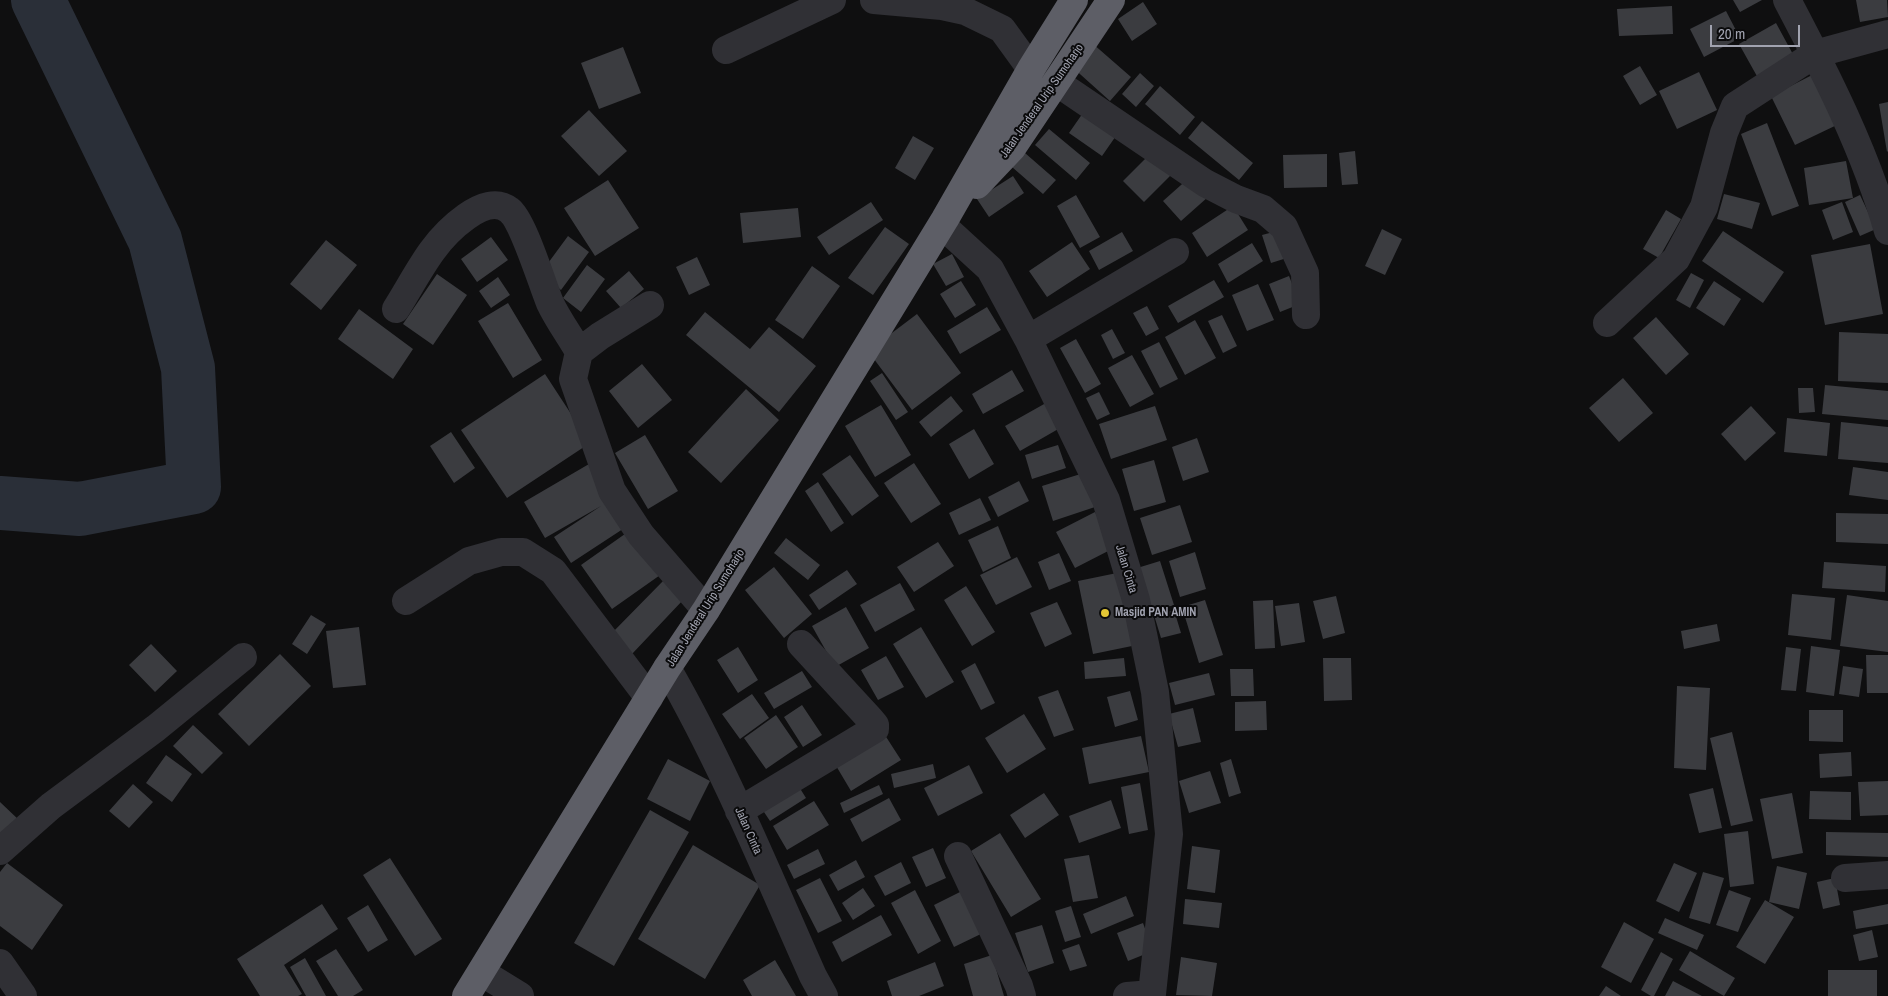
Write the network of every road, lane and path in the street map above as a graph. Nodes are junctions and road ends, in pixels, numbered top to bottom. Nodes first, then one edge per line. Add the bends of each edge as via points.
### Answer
1 (832, 0) edge
2 (874, 0) edge
3 (1074, 0) edge
4 (1111, 0) edge
5 (1787, 0) edge
6 (1888, 34) edge
7 (726, 50) dead end
8 (1815, 54) junction
9 (1031, 69) junction
10 (1056, 82) junction
11 (944, 222) junction
12 (1888, 231) edge
13 (1176, 252) dead end
14 (650, 305) dead end
15 (396, 309) dead end
16 (1306, 315) dead end
17 (1607, 323) dead end
18 (1028, 339) junction
19 (579, 352) junction
20 (406, 602) dead end
21 (706, 610) junction
22 (801, 644) dead end
23 (243, 657) dead end
24 (667, 668) junction
25 (649, 698) junction
26 (739, 811) junction
27 (0, 851) edge
28 (958, 856) dead end
29 (1888, 875) edge
30 (1845, 878) dead end
31 (0, 963) edge
32 (481, 972) junction
33 (1144, 995) edge
34 (22, 996) edge
35 (466, 996) edge
36 (520, 996) edge
37 (824, 996) edge
38 (1022, 996) edge

1 - 7 street
2 - 9 street via 965,11 1002,29
3 - 9 highway, Jalan Jenderal Urip Sumoharjo
4 - 10 highway, Jalan Jenderal Urip Sumoharjo
5 - 8 street
6 - 8 street
8 - 12 street via 1860,151
8 - 17 street via 1735,106 1724,133 1704,206 1676,259
9 - 11 highway, Jalan Jenderal Urip Sumoharjo
10 - 11 highway, Jalan Jenderal Urip Sumoharjo via 1012,148
10 - 16 street via 1206,183 1263,209 1284,227 1305,273
11 - 18 street, Jalan Cinta via 990,269
11 - 21 highway, Jalan Jenderal Urip Sumoharjo
13 - 18 street
14 - 19 street
15 - 19 street via 432,251 446,235 476,210 499,206 510,210 520,224 551,305
18 - 33 street, Jalan Cinta via 1106,500 1136,600 1155,692 1170,834
19 - 21 street via 573,379 612,491 641,535
20 - 25 street via 469,561 501,552 523,552 553,571
21 - 24 highway, Jalan Jenderal Urip Sumoharjo
22 - 26 street via 870,719 875,729
23 - 27 street via 156,728 51,806
24 - 25 highway, Jalan Jenderal Urip Sumoharjo
24 - 26 street, Jalan Cinta via 692,711
25 - 32 highway, Jalan Jenderal Urip Sumoharjo
26 - 37 street, Jalan Cinta
28 - 38 street
29 - 30 street
31 - 34 street
32 - 35 highway, Jalan Jenderal Urip Sumoharjo
32 - 36 street

